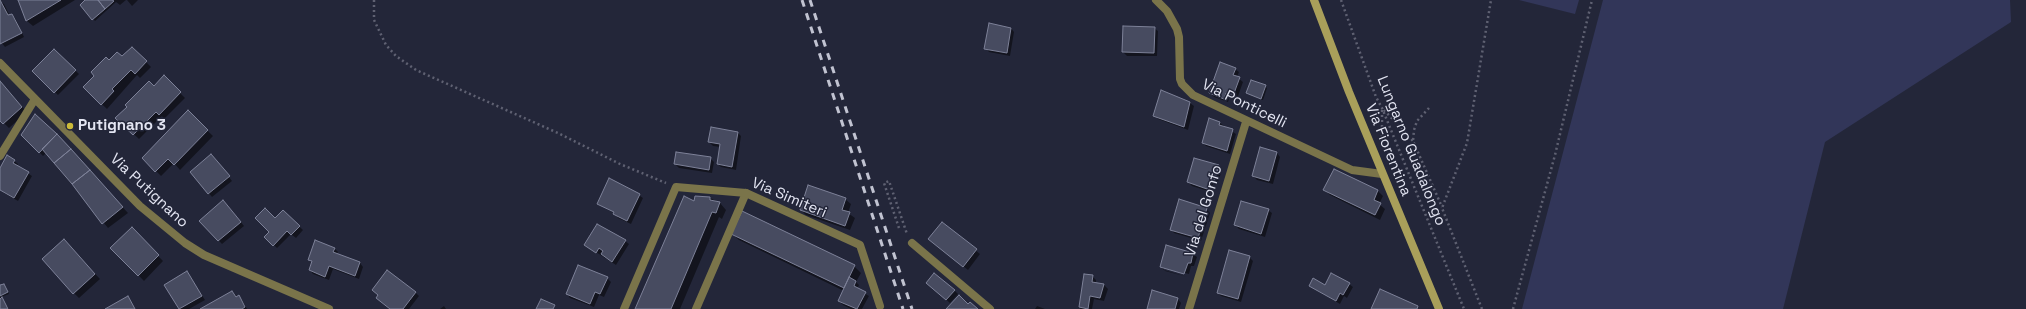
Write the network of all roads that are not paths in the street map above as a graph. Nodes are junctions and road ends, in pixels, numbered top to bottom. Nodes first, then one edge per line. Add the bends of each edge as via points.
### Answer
1 (1156, 0) edge
2 (1314, 0) edge
3 (0, 64) edge
4 (36, 99) junction
5 (1246, 122) junction
6 (0, 156) edge
7 (1382, 174) junction
8 (746, 193) junction
9 (912, 243) road end
10 (880, 306) dead end
11 (329, 309) edge
12 (624, 309) edge
13 (696, 309) edge
14 (990, 309) edge
15 (1190, 309) edge
16 (1439, 309) edge

1 - 5 street, Via Ponticelli via 1167,11 1177,29 1179,74 1187,91
2 - 7 main road, Via Fiorentina
3 - 4 street, Via Putignano
4 - 6 street
4 - 11 street, Via Putignano via 140,206 185,243 204,255
5 - 7 street, Via Ponticelli via 1352,170
5 - 15 street, Via del Gonfo
7 - 16 main road, Via Fiorentina
8 - 10 street, Via Simiteri via 860,245
8 - 12 street, Via Simiteri via 676,187
8 - 13 street
9 - 14 street

